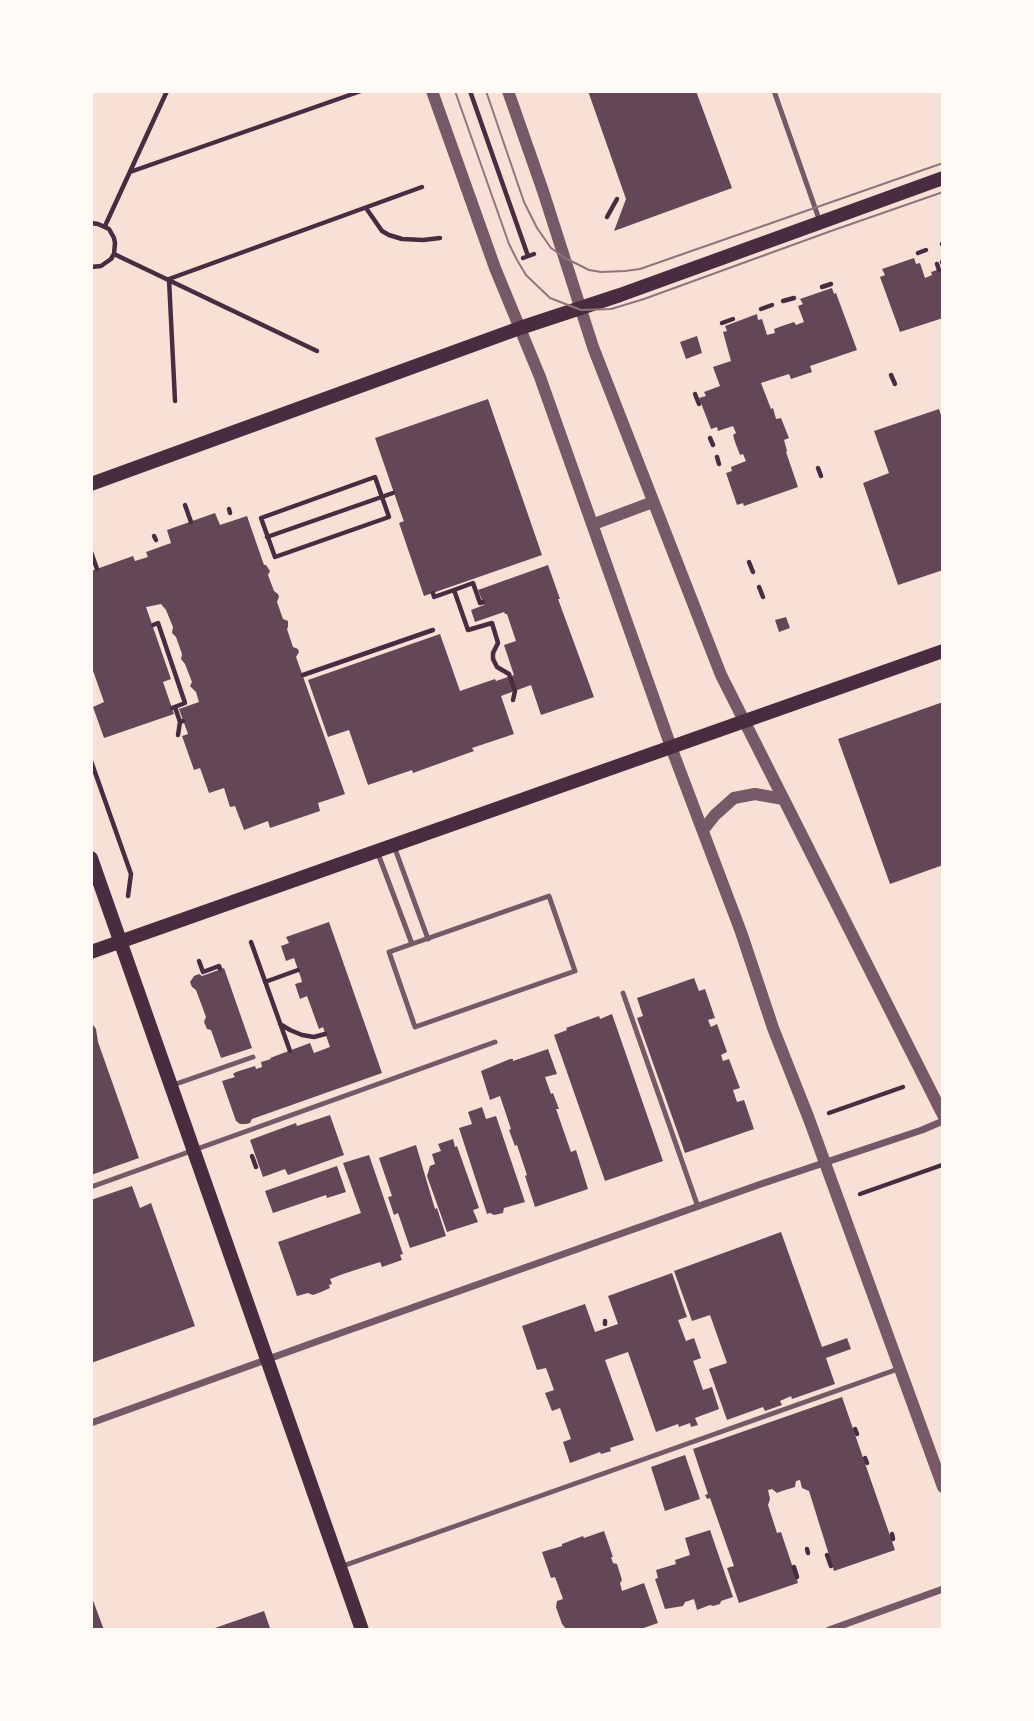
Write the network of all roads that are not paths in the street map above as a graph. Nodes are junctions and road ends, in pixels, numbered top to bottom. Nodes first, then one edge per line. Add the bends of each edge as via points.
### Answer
1 (432, 91) edge
2 (508, 91) edge
3 (774, 91) edge
4 (943, 178) edge
5 (820, 222) junction
6 (581, 307) junction
7 (520, 328) junction
8 (91, 484) edge
9 (653, 502) junction
10 (594, 524) junction
11 (943, 651) edge
12 (745, 721) junction
13 (671, 747) junction
14 (783, 799) junction
15 (703, 830) junction
16 (394, 845) junction
17 (377, 851) junction
18 (91, 858) edge
19 (428, 939) junction
20 (120, 942) junction
21 (412, 944) junction
22 (91, 952) edge
23 (623, 993) dead end
24 (495, 1042) dead end
25 (253, 1057) dead end
26 (171, 1086) junction
27 (943, 1115) edge
28 (943, 1121) edge
29 (193, 1149) junction
30 (824, 1163) junction
31 (91, 1187) edge
32 (698, 1207) junction
33 (267, 1359) junction
34 (900, 1369) junction
35 (91, 1423) edge
36 (943, 1487) edge
37 (340, 1567) junction
38 (943, 1589) edge
39 (362, 1630) edge
40 (829, 1630) edge

1 - 7 street
2 - 6 street
3 - 5 lane
4 - 5 main road
5 - 6 main road
6 - 7 main road
6 - 9 street
7 - 8 main road
7 - 10 street
9 - 10 street
9 - 12 street via 721,675
10 - 13 street
11 - 12 main road
12 - 13 main road
12 - 14 street
13 - 15 street
13 - 16 main road
14 - 15 street via 755,794 734,798
14 - 27 street
15 - 30 street
16 - 17 main road
16 - 19 lane
17 - 20 main road
17 - 21 lane
18 - 20 main road
19 - 21 lane
19 - 21 lane via 548,896 575,971 415,1027 389,953
20 - 22 main road
20 - 26 main road
23 - 32 lane
24 - 29 lane
25 - 26 lane
26 - 29 main road
28 - 30 street
29 - 31 lane
29 - 33 main road
30 - 32 street
30 - 34 street
32 - 33 street
33 - 35 street
33 - 37 main road
34 - 36 street
34 - 37 lane
37 - 39 main road
38 - 40 street

